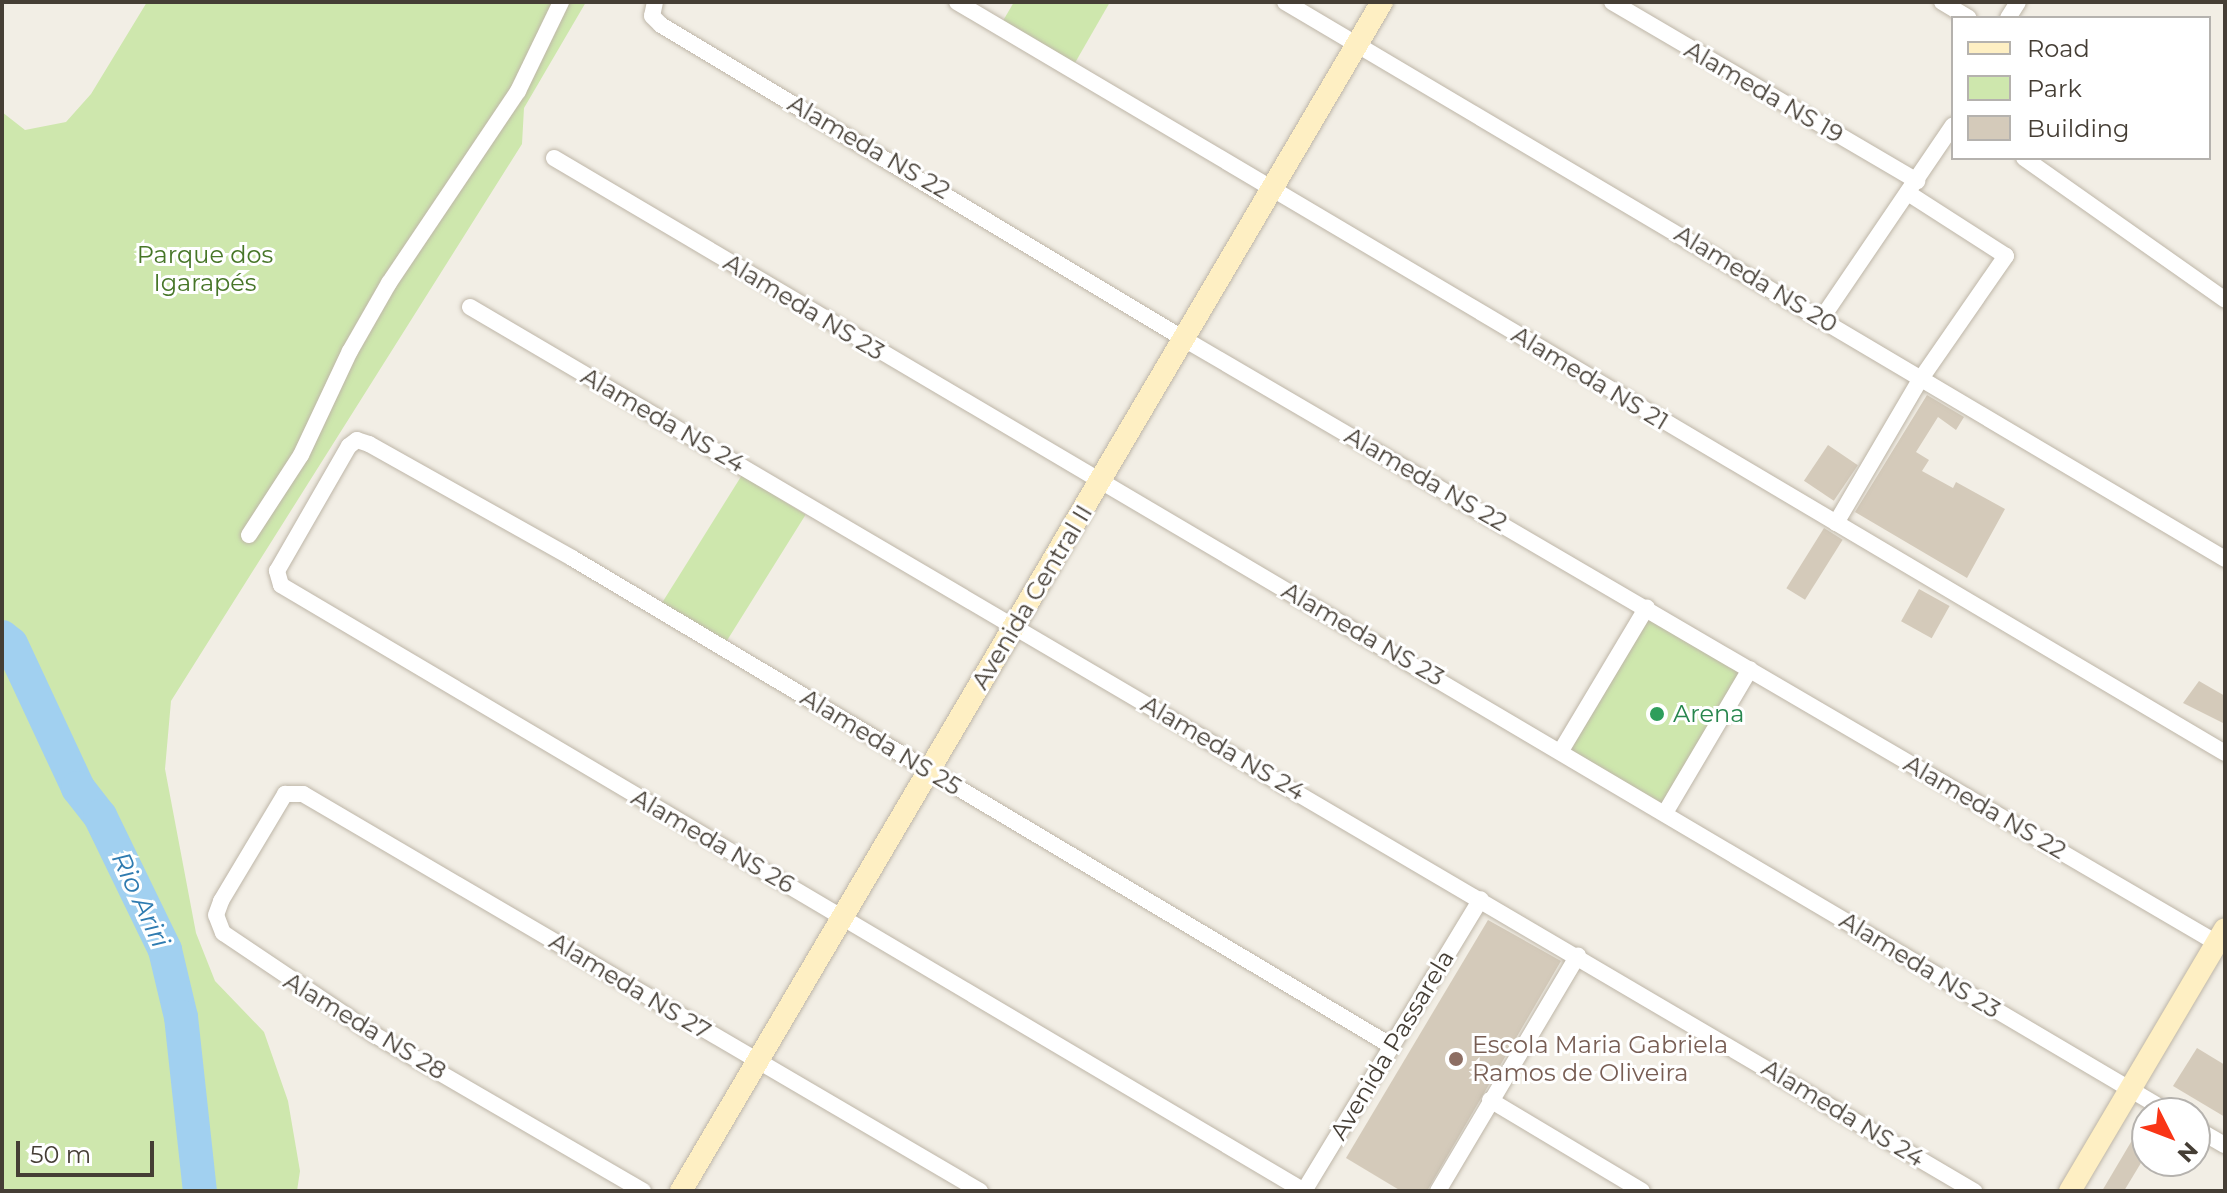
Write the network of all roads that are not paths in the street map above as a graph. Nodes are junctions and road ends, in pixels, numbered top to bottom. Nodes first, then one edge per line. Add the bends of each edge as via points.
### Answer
1 (561, 2) edge
2 (655, 2) edge
3 (957, 2) edge
4 (1285, 2) edge
5 (1382, 2) edge
6 (1612, 2) edge
7 (1942, 2) edge
8 (1966, 16) edge
9 (1355, 44) junction
10 (1951, 128) edge
11 (554, 158) dead end
12 (2027, 160) edge
13 (1912, 187) junction
14 (1269, 191) junction
15 (2225, 300) edge
16 (470, 307) dead end
17 (1822, 318) junction
18 (1184, 339) junction
19 (1920, 380) junction
20 (369, 444) joint
21 (1101, 484) junction
22 (1836, 523) junction
23 (249, 535) dead end
24 (2225, 559) edge
25 (1647, 607) junction
26 (1014, 625) junction
27 (1750, 669) junction
28 (1562, 749) junction
29 (2225, 753) edge
30 (929, 771) junction
31 (280, 799) joint
32 (1665, 813) junction
33 (1481, 899) junction
34 (842, 917) junction
35 (2221, 936) edge
36 (1578, 955) junction
37 (1390, 1045) junction
38 (757, 1061) junction
39 (2130, 1090) junction
40 (2142, 1097) edge
41 (1490, 1100) junction
42 (643, 1191) edge
43 (681, 1191) edge
44 (980, 1191) edge
45 (1304, 1191) edge
46 (1438, 1191) edge
47 (1642, 1191) edge
48 (1974, 1191) edge
49 (2070, 1191) edge

1 - 23 street via 511,103 389,283 301,455
2 - 18 street, Alameda NS 22 via 652,16 661,25
3 - 14 street, Alameda NS 21
4 - 9 street, Alameda NS 20
5 - 9 street, Avenida Central II
6 - 13 street, Alameda NS 19
7 - 8 street
9 - 14 street, Avenida Central II
9 - 17 street, Alameda NS 20
10 - 13 street
11 - 21 street, Alameda NS 23
12 - 15 street
13 - 17 street
13 - 19 street, Alameda NS 19 via 2006,256
14 - 18 street, Avenida Central II
14 - 22 street, Alameda NS 21
16 - 26 street, Alameda NS 24
17 - 19 street, Alameda NS 20
18 - 21 street, Avenida Central II
18 - 25 street, Alameda NS 22
19 - 22 street
19 - 24 street, Alameda NS 20
20 - 30 street, Alameda NS 25
20 - 34 street, Alameda NS 26 via 357,440 349,446 277,571 277,582
21 - 26 street, Avenida Central II
21 - 28 street, Alameda NS 23
22 - 29 street, Alameda NS 21
25 - 27 street, Alameda NS 22
25 - 28 street
26 - 30 street, Avenida Central II
26 - 33 street, Alameda NS 24
27 - 32 street
27 - 35 street, Alameda NS 22
28 - 32 street, Alameda NS 23
30 - 34 street, Avenida Central II
30 - 37 street, Alameda NS 25
31 - 38 street, Alameda NS 27 via 293,790 303,794
31 - 42 street, Alameda NS 28 via 217,909 223,933 375,1035
32 - 39 street, Alameda NS 23
33 - 36 street, Alameda NS 24
33 - 37 street, Avenida Passarela
34 - 38 street, Avenida Central II
34 - 45 street, Alameda NS 26
35 - 39 street
36 - 41 street
36 - 48 street, Alameda NS 24
37 - 45 street, Avenida Passarela
38 - 43 street, Avenida Central II
38 - 44 street, Alameda NS 27
39 - 40 street, Alameda NS 23
39 - 49 street
41 - 46 street
41 - 47 street

